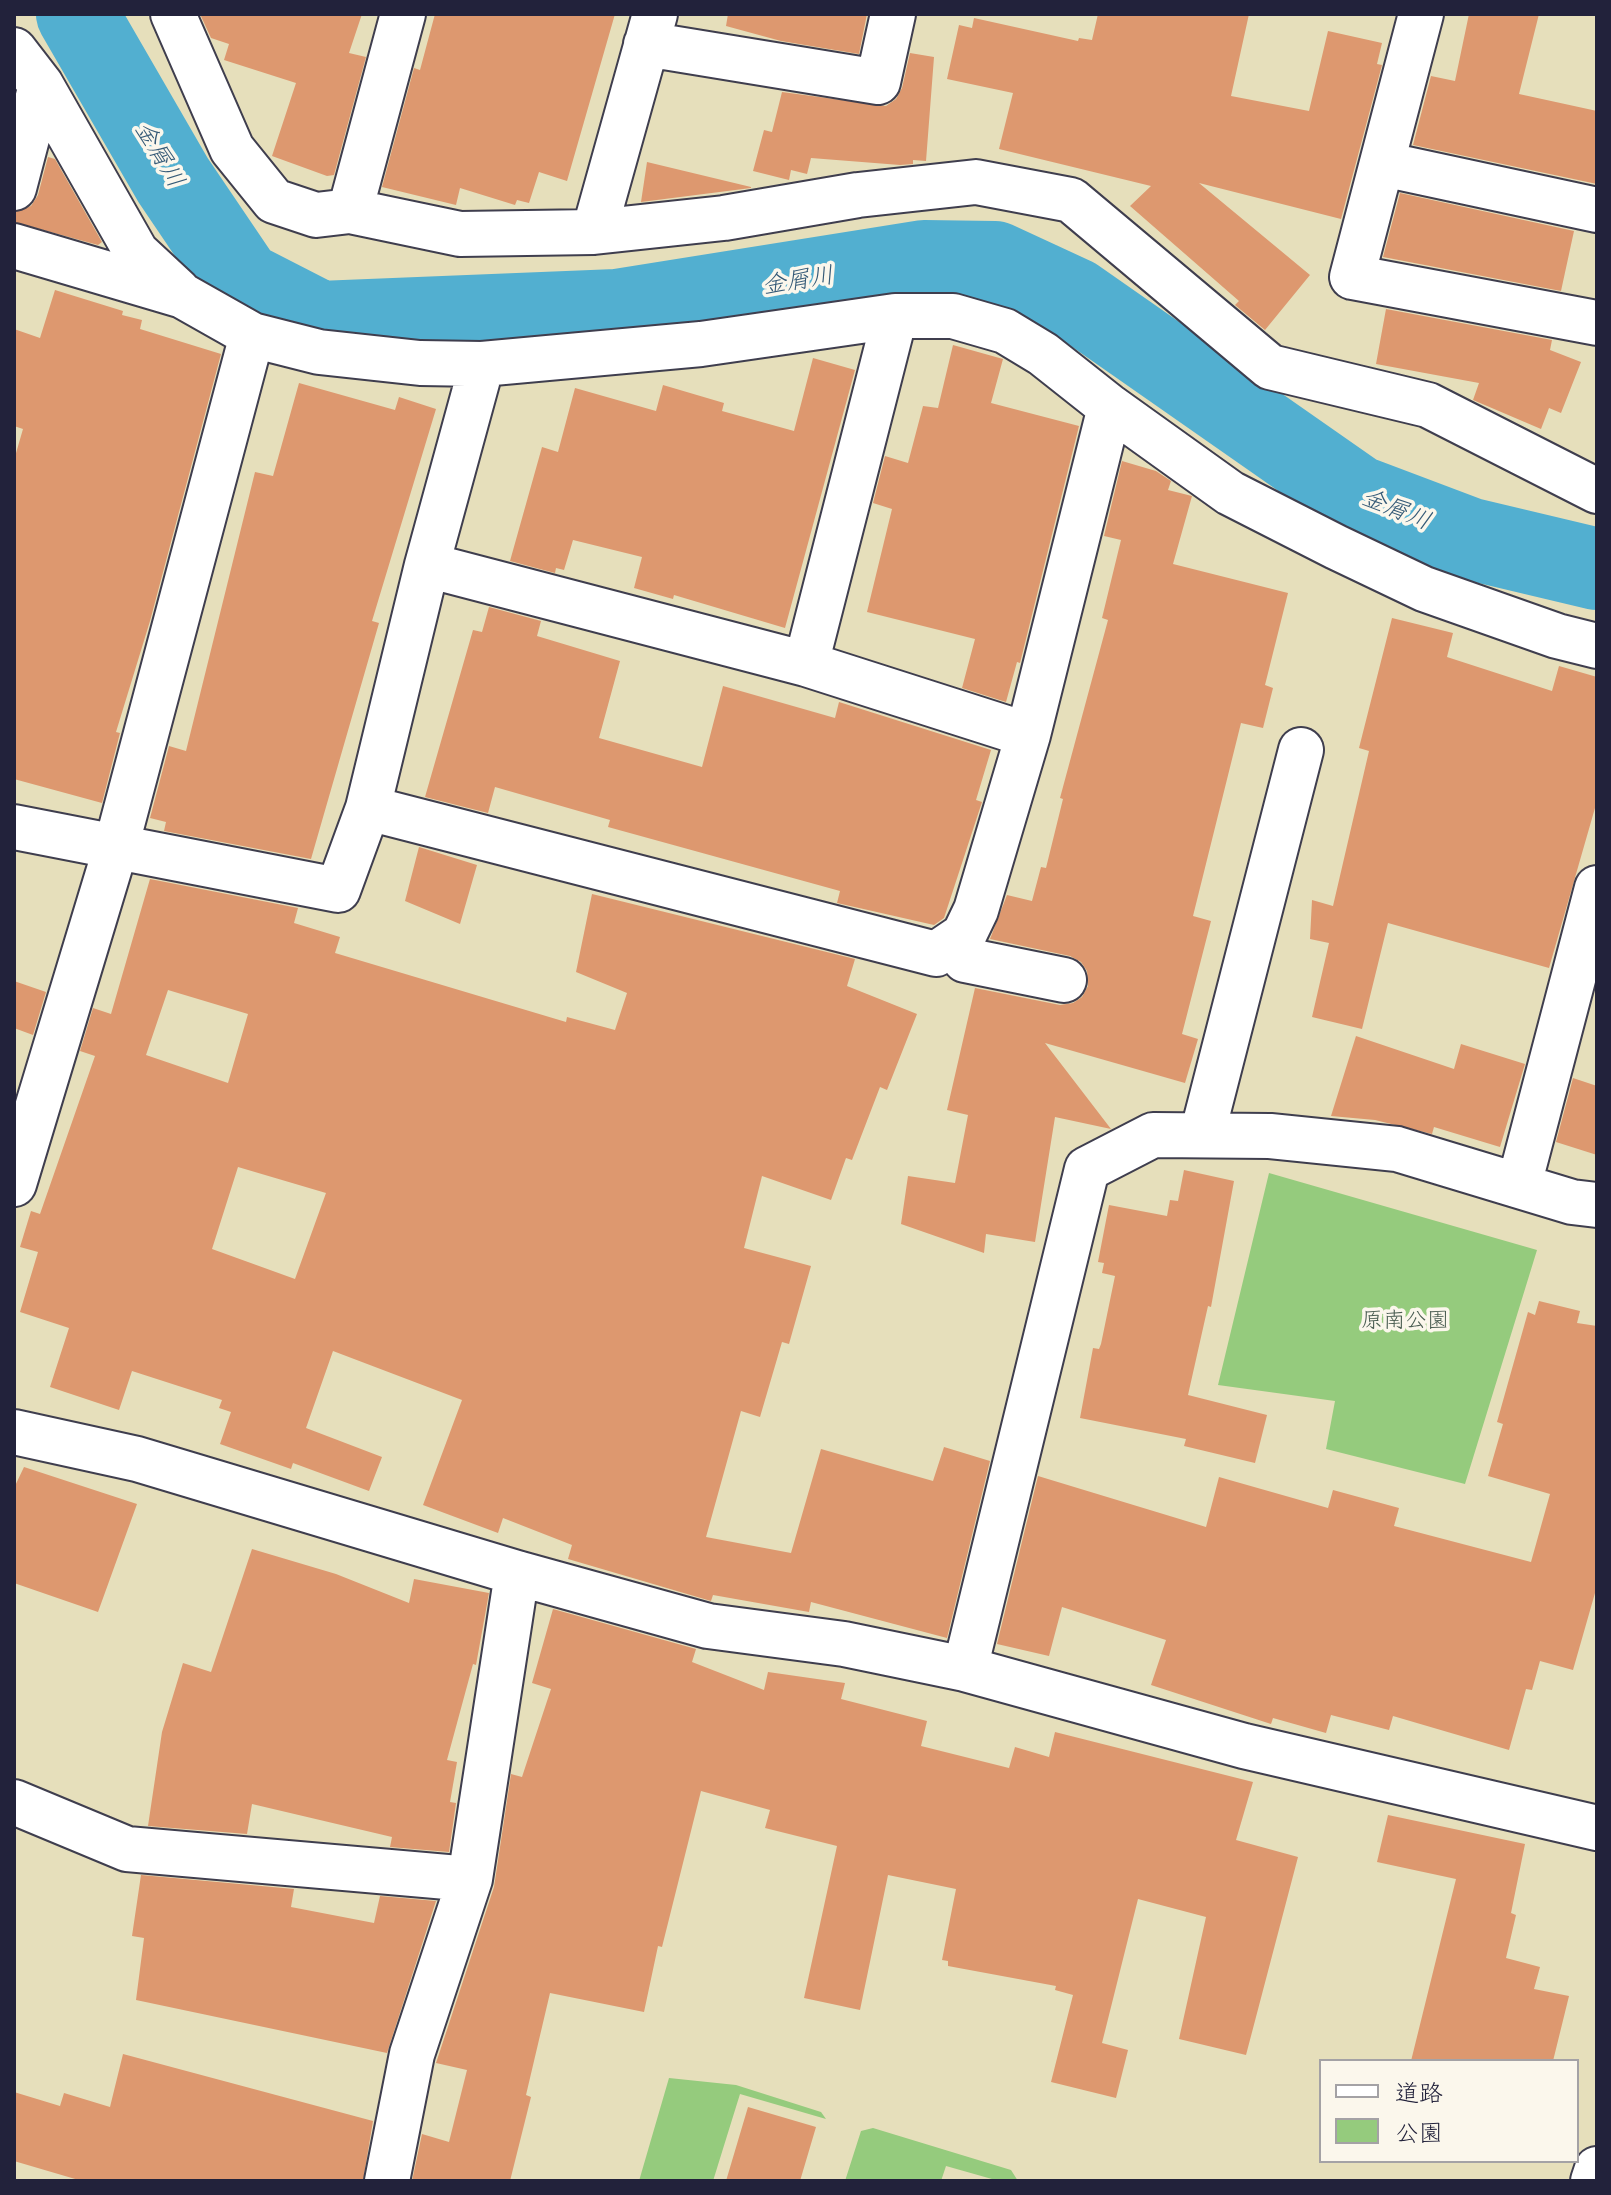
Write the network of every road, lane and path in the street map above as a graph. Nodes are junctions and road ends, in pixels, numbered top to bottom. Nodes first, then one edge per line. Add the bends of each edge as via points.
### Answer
1 (173, 14) edge
2 (403, 14) edge
3 (893, 14) edge
4 (1421, 14) edge
5 (650, 29) edge
6 (14, 50) edge
7 (41, 85) junction
8 (1383, 164) junction
9 (14, 188) edge
10 (1597, 210) edge
11 (350, 211) junction
12 (594, 232) junction
13 (14, 246) edge
14 (183, 296) junction
15 (895, 316) junction
16 (1597, 323) edge
17 (252, 335) junction
18 (482, 364) junction
19 (1110, 407) junction
20 (1597, 491) edge
21 (427, 565) junction
22 (1597, 646) edge
23 (806, 664) junction
24 (1028, 735) junction
25 (1301, 750) dead end
26 (368, 808) junction
27 (14, 827) edge
28 (116, 847) junction
29 (1597, 888) edge
30 (951, 944) junction
31 (1064, 980) dead end
32 (1202, 1135) junction
33 (14, 1184) edge
34 (1519, 1185) junction
35 (1597, 1205) edge
36 (14, 1432) edge
37 (517, 1573) junction
38 (965, 1669) junction
39 (14, 1802) edge
40 (1597, 1828) edge
41 (470, 1879) junction
42 (1597, 2169) edge
43 (387, 2181) edge
44 (1593, 2181) edge

1 - 11 street via 232,149 274,201 316,215
2 - 11 street
3 - 5 street via 878,82
4 - 8 street
5 - 12 street
6 - 7 street
7 - 9 street
7 - 14 street via 136,252
8 - 10 street
8 - 16 street via 1352,277
11 - 12 street via 460,234
12 - 20 street via 976,182 1071,200 1270,367 1428,405
13 - 14 street
14 - 17 street
15 - 18 street via 701,344
15 - 19 street via 953,316 1005,331
15 - 23 street
17 - 18 street via 319,352
17 - 28 street
18 - 21 street
19 - 22 street via 1230,493 1336,547 1424,589
19 - 24 street
21 - 23 street
21 - 26 street
23 - 24 street
24 - 30 street via 976,910 964,935
25 - 32 street
26 - 28 street via 338,890
26 - 30 street via 936,954
27 - 28 street
28 - 33 street
29 - 34 street
30 - 31 street via 965,960
32 - 34 street via 1397,1149
32 - 38 street via 1153,1135 1087,1169
34 - 35 street
36 - 37 street via 137,1459
37 - 38 street via 708,1626 844,1644
37 - 41 street
38 - 40 street via 1244,1746
39 - 41 street via 127,1849
41 - 43 street via 412,2054
42 - 44 street

